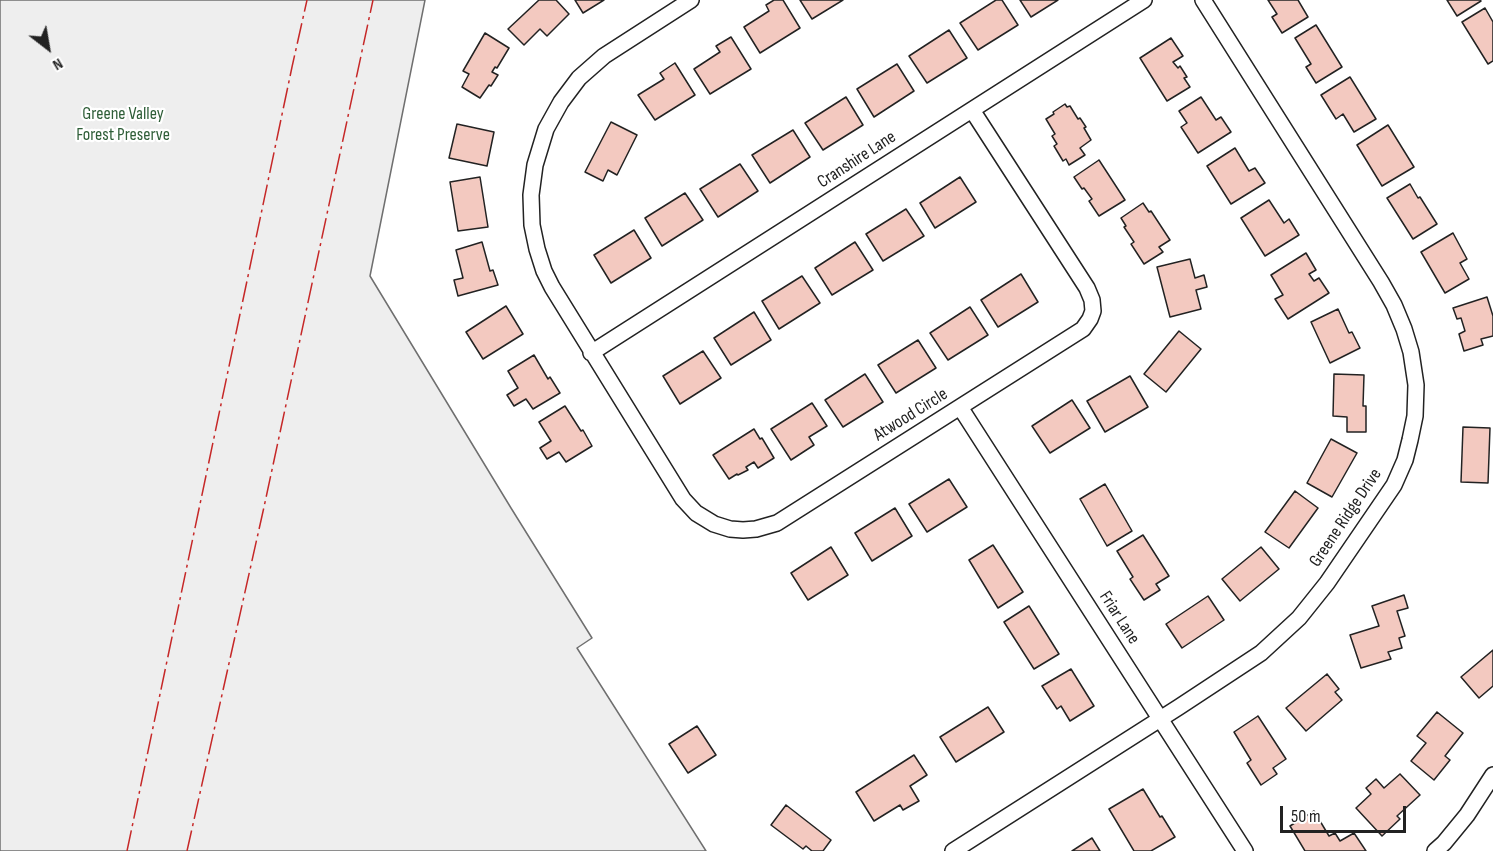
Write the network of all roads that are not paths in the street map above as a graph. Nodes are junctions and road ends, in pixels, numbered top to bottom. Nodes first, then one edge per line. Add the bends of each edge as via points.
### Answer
1 (691, 0) edge
2 (1144, 0) edge
3 (1203, 0) edge
4 (972, 110) junction
5 (591, 353) junction
6 (960, 407) junction
7 (1161, 719) junction
8 (1493, 775) edge
9 (953, 851) edge
10 (1245, 851) edge
11 (1435, 851) edge

1 - 5 street, Atwood Circle via 585,72 561,102 540,148 531,195 537,249 552,287
2 - 4 street, Cranshire Lane
3 - 7 street, Greene Ridge Drive via 1394,305 1413,364 1415,416 1405,460 1394,485 1299,618 1261,653
4 - 5 street, Cranshire Lane
4 - 6 street, Atwood Circle via 1087,288 1093,311 1083,329
5 - 6 street, Atwood Circle via 683,500 703,518 730,529 756,529 777,523
6 - 7 street, Friar Lane
7 - 9 street, Greene Ridge Drive
7 - 10 street, Friar Lane
8 - 11 street via 1467,815

